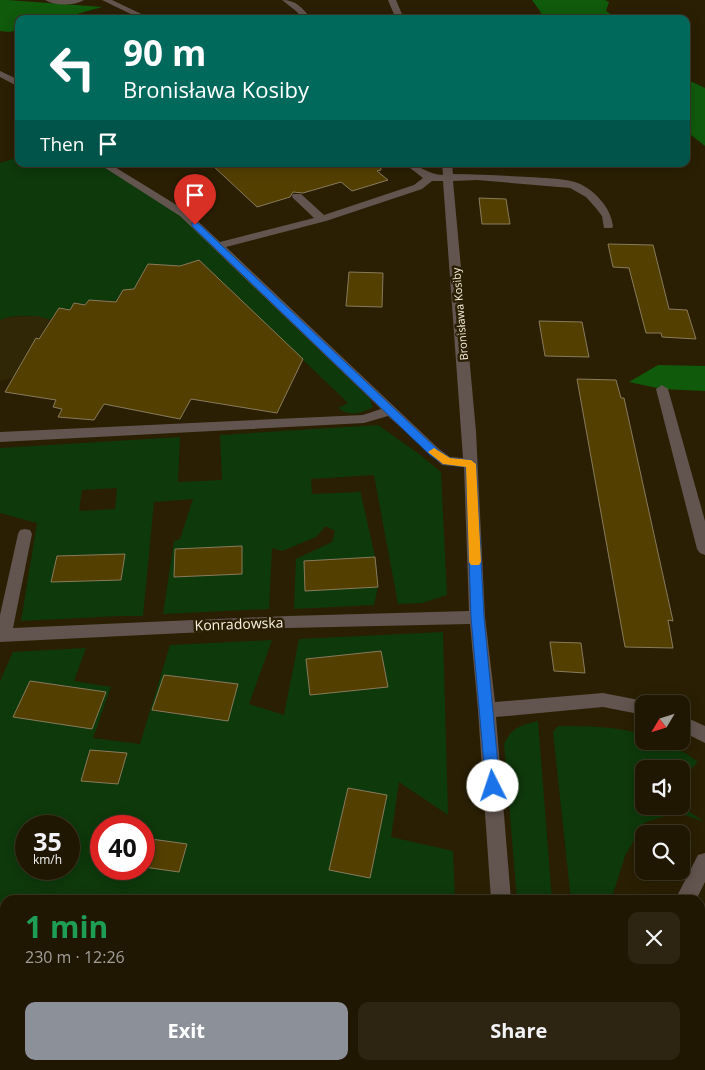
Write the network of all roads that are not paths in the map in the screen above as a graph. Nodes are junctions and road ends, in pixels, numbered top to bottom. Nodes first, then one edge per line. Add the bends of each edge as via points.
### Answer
1 (49, 0) edge
2 (80, 0) edge
3 (106, 0) edge
4 (286, 0) edge
5 (392, 0) edge
6 (139, 15) edge
7 (304, 15) edge
8 (398, 15) edge
9 (0, 74) edge
10 (15, 82) edge
11 (109, 167) edge
12 (414, 167) edge
13 (447, 167) edge
14 (477, 167) edge
15 (448, 177) junction
16 (477, 177) junction
17 (430, 178) junction
18 (297, 196) dead end
19 (322, 219) junction
20 (608, 226) dead end
21 (218, 246) junction
22 (662, 389) dead end
23 (389, 412) junction
24 (0, 437) edge
25 (471, 464) junction
26 (24, 534) dead end
27 (705, 549) edge
28 (478, 617) junction
29 (2, 635) edge
30 (635, 706) edge
31 (487, 710) junction
32 (690, 727) edge
33 (705, 735) edge
34 (705, 862) edge
35 (501, 895) edge
36 (688, 895) edge

1 - 2 street
3 - 6 street
4 - 7 street
5 - 8 street
9 - 10 street
11 - 21 street via 184,214
12 - 17 street
13 - 15 street, Bronisława Kosiby
14 - 16 street
15 - 16 street
15 - 17 street
15 - 25 street, Bronisława Kosiby
16 - 20 street via 574,184 599,205 607,216
17 - 19 street via 418,188
18 - 19 street
19 - 21 street
21 - 23 street
22 - 27 street
23 - 24 street via 364,420
23 - 25 street via 447,462
25 - 28 street, Bronisława Kosiby
26 - 29 street
28 - 29 street, Konradowska via 278,622
28 - 31 street, Bronisława Kosiby
30 - 31 street via 588,700
31 - 35 street, Bronisława Kosiby
32 - 33 street
34 - 36 street

